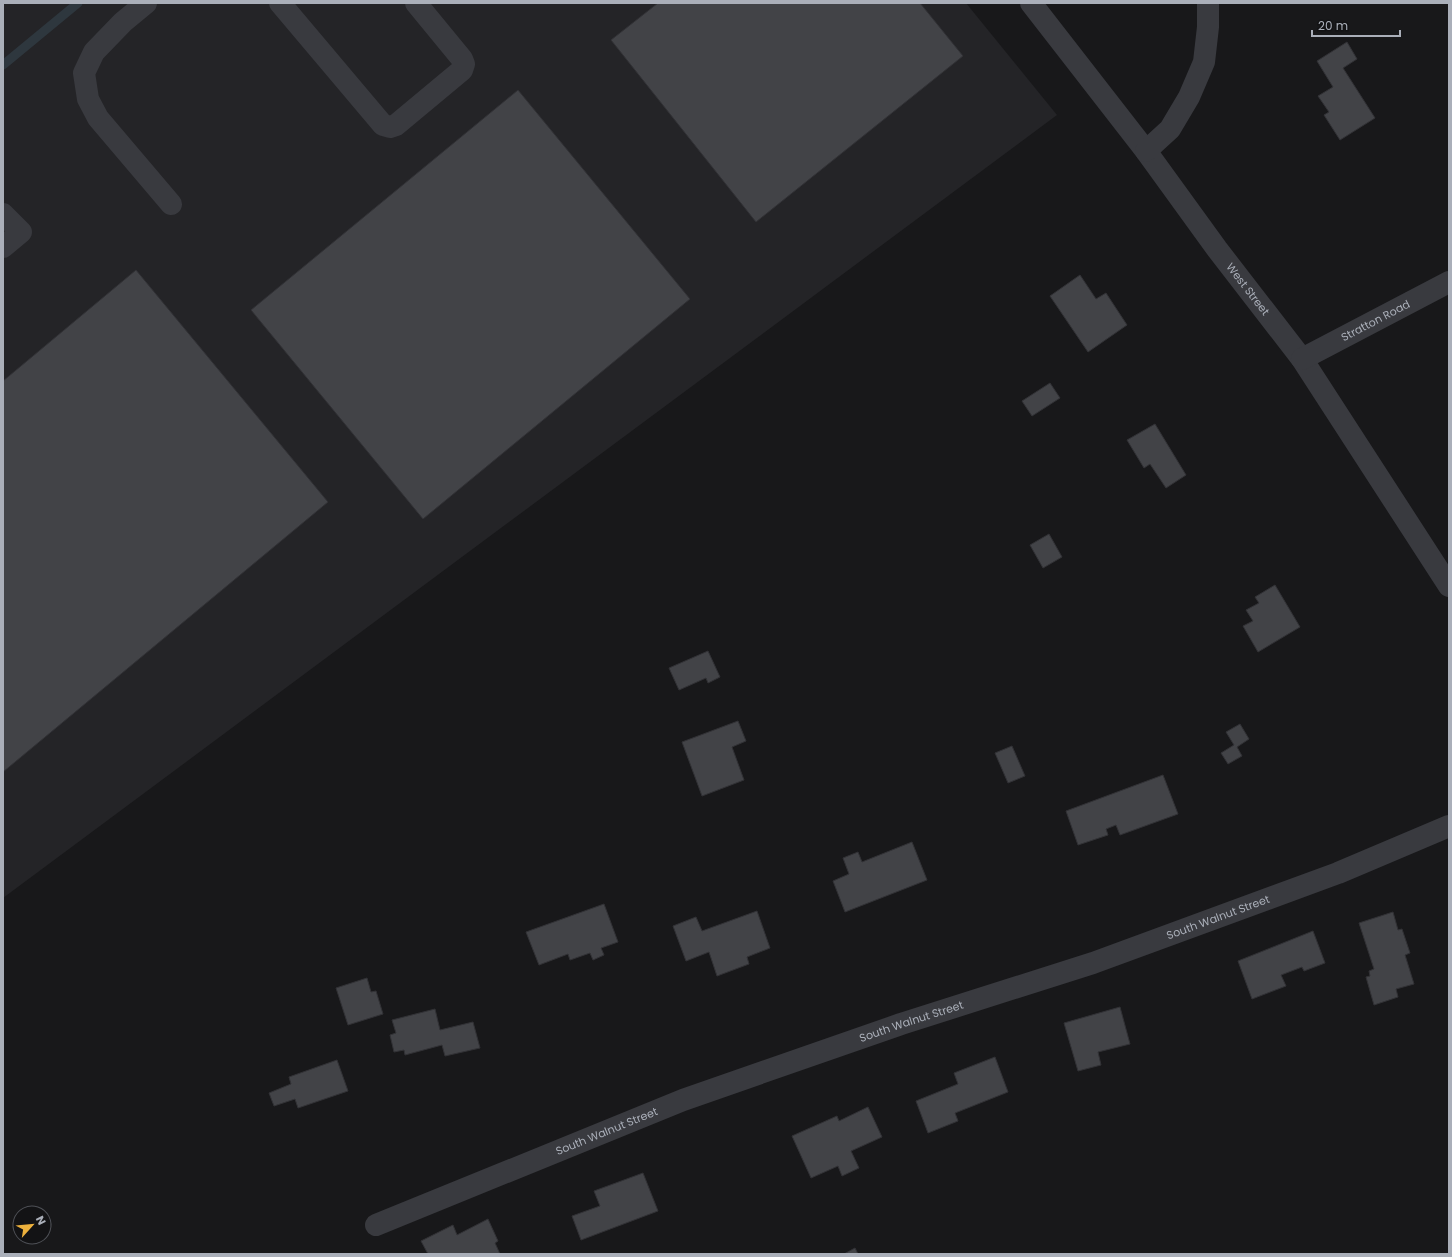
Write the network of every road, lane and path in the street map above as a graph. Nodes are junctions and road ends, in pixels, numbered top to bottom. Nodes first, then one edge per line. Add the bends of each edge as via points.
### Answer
1 (146, 3) edge
2 (280, 3) edge
3 (416, 3) edge
4 (1208, 3) edge
5 (1034, 4) edge
6 (1146, 151) junction
7 (171, 204) dead end
8 (3, 214) edge
9 (3, 247) edge
10 (1449, 282) edge
11 (1302, 359) junction
12 (1449, 586) edge
13 (1449, 826) edge
14 (376, 1225) dead end

1 - 7 street via 94,52 84,73 88,99 98,118
2 - 3 street via 383,124 390,127 396,125 462,70 464,64
4 - 6 street via 1204,62 1189,97 1170,129
5 - 6 street, West Street
6 - 11 street, West Street
8 - 9 street via 21,232
10 - 11 street, Stratton Road
11 - 12 street, West Street
13 - 14 street, South Walnut Street via 1338,873 1093,963 901,1024 683,1100

